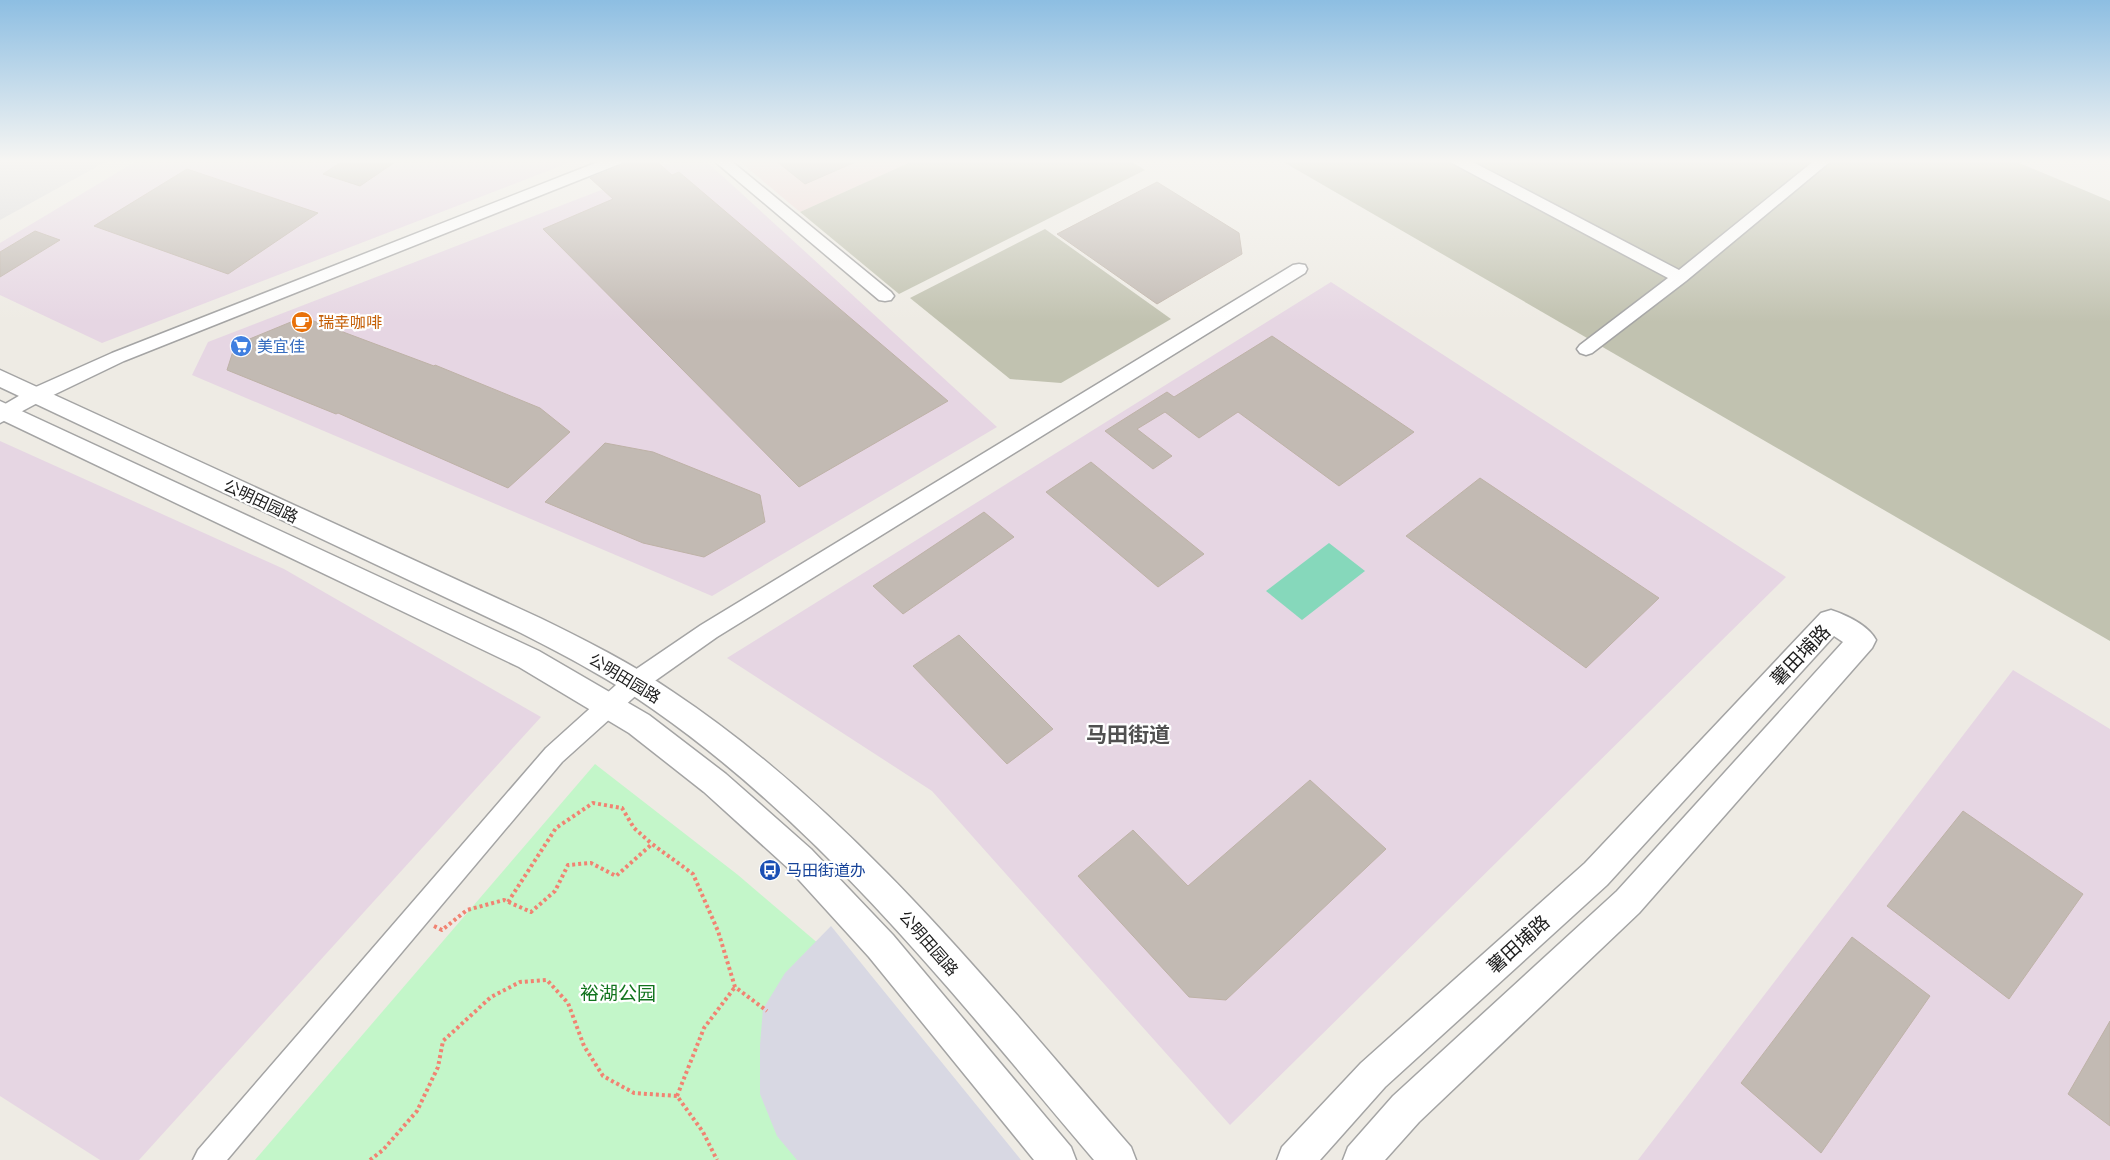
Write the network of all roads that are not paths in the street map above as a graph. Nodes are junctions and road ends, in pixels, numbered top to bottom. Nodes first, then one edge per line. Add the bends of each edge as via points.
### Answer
1 (480, 214) edge
2 (787, 214) edge
3 (1560, 214) edge
4 (1757, 214) edge
5 (1299, 269) dead end
6 (1680, 277) junction
7 (885, 296) dead end
8 (1586, 349) dead end
9 (0, 378) edge
10 (36, 395) junction
11 (2, 412) edge
12 (634, 683) junction
13 (609, 706) junction
14 (208, 1160) edge
15 (1058, 1160) edge
16 (1118, 1160) edge
17 (1295, 1160) edge
18 (1361, 1160) edge

1 - 10 street via 128,353
2 - 7 street
3 - 6 street
4 - 6 street
5 - 12 street via 709,630
6 - 8 street
9 - 10 street, 公明田园路
10 - 11 street
10 - 12 street, 公明田园路 via 551,636
11 - 13 street, 公明田园路 via 529,659
12 - 13 street
12 - 16 street, 公明田园路 via 663,700 741,759 828,835 910,920
13 - 14 street via 554,755
13 - 15 street, 公明田园路 via 639,724 715,783 800,859 881,946
17 - 18 street, 薯田埔路 via 1373,1074 1596,874 1831,621 1862,640 1628,902 1406,1109

